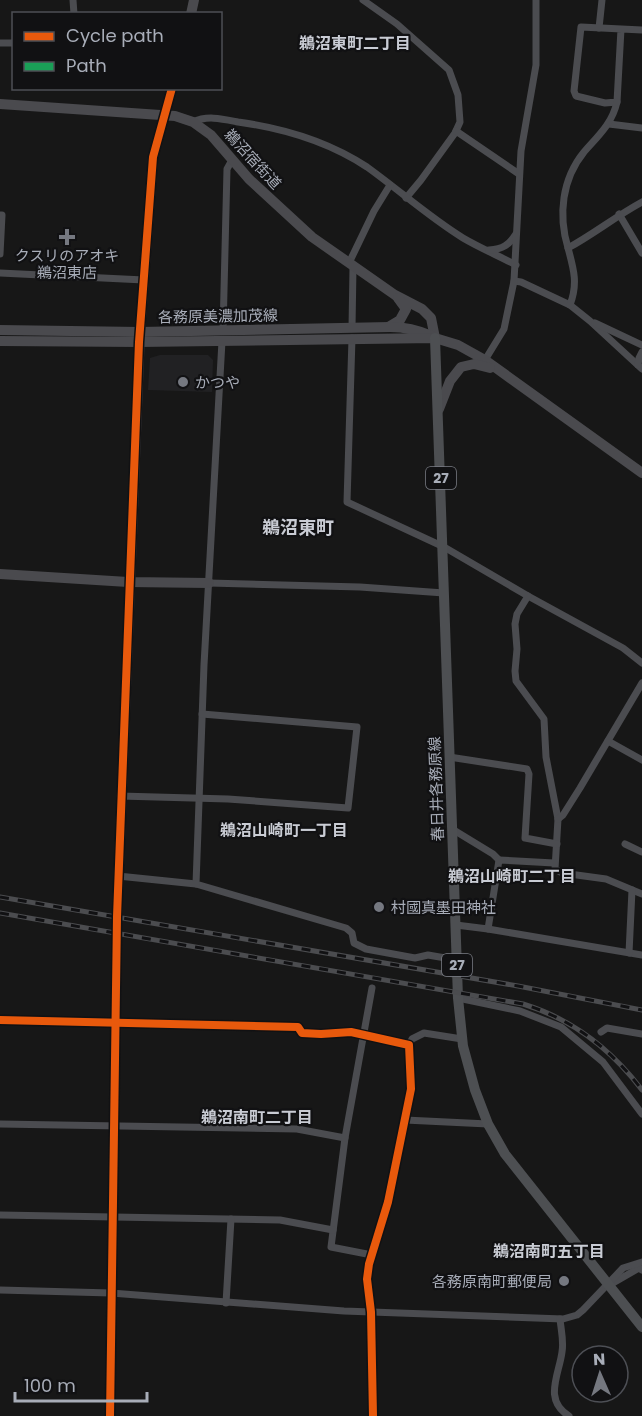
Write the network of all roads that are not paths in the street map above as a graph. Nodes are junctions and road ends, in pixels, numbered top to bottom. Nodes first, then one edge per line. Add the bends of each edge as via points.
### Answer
1 (363, 0) edge
2 (536, 0) edge
3 (602, 0) edge
4 (599, 28) junction
5 (621, 29) junction
6 (642, 30) edge
7 (171, 90) edge
8 (617, 102) junction
9 (0, 104) edge
10 (165, 115) junction
11 (193, 122) junction
12 (609, 124) junction
13 (642, 128) edge
14 (456, 131) junction
15 (232, 160) junction
16 (519, 174) junction
17 (390, 185) junction
18 (406, 198) junction
19 (642, 202) edge
20 (620, 214) junction
21 (0, 215) edge
22 (518, 231) junction
23 (568, 248) junction
24 (488, 250) junction
25 (642, 253) edge
26 (0, 254) edge
27 (351, 265) junction
28 (516, 265) junction
29 (0, 273) edge
30 (144, 280) junction
31 (514, 280) junction
32 (395, 295) junction
33 (570, 305) junction
34 (590, 321) junction
35 (390, 327) junction
36 (0, 330) edge
37 (352, 333) junction
38 (222, 336) junction
39 (621, 336) junction
40 (139, 337) junction
41 (435, 338) junction
42 (0, 341) edge
43 (642, 345) edge
44 (617, 346) junction
45 (642, 352) edge
46 (485, 360) junction
47 (640, 367) edge
48 (507, 375) junction
49 (439, 409) junction
50 (642, 473) edge
51 (444, 547) junction
52 (0, 574) edge
53 (128, 582) junction
54 (209, 583) junction
55 (444, 592) junction
56 (528, 596) junction
57 (642, 663) edge
58 (642, 683) edge
59 (202, 714) junction
60 (608, 741) junction
61 (449, 757) junction
62 (642, 760) edge
63 (120, 796) junction
64 (199, 798) junction
65 (558, 819) junction
66 (452, 829) junction
67 (557, 844) junction
68 (625, 844) dead end
69 (642, 852) edge
70 (499, 860) junction
71 (554, 863) junction
72 (118, 876) junction
73 (196, 884) junction
74 (632, 890) junction
75 (642, 894) edge
76 (117, 917) joint
77 (456, 925) junction
78 (488, 929) junction
79 (629, 953) junction
80 (642, 955) edge
81 (457, 960) junction
82 (372, 988) dead end
83 (458, 998) junction
84 (0, 1020) edge
85 (116, 1022) junction
86 (601, 1032) dead end
87 (364, 1034) junction
88 (642, 1034) edge
89 (462, 1040) junction
90 (410, 1045) junction
91 (642, 1114) edge
92 (405, 1120) junction
93 (0, 1124) edge
94 (488, 1124) junction
95 (114, 1126) junction
96 (345, 1138) junction
97 (0, 1215) edge
98 (114, 1218) junction
99 (231, 1219) junction
100 (333, 1230) junction
101 (372, 1255) junction
102 (642, 1262) edge
103 (642, 1270) edge
104 (609, 1285) junction
105 (0, 1290) edge
106 (111, 1293) junction
107 (226, 1303) junction
108 (371, 1312) junction
109 (560, 1319) junction
110 (642, 1327) edge
111 (110, 1416) edge
112 (373, 1416) edge
113 (569, 1416) edge

1 - 14 street via 449,70 458,95 460,122
2 - 16 street via 536,65
3 - 4 street
4 - 5 street
4 - 8 street via 581,27 574,91 576,96
5 - 6 street
5 - 8 street
7 - 10 street
8 - 12 street
9 - 10 street, 鵜沼宿街道
10 - 11 street, 鵜沼宿街道
10 - 30 street via 153,157
11 - 15 street, 鵜沼宿街道 via 211,135
11 - 17 street via 212,118 300,135 365,166
12 - 13 street
12 - 23 street via 572,168 565,190 563,232
14 - 16 street
14 - 18 street
15 - 27 street, 鵜沼宿街道 via 275,205
15 - 38 street via 227,169
16 - 22 street
17 - 18 street
17 - 27 street
18 - 24 street
19 - 20 street
20 - 23 street
20 - 25 street
21 - 26 street
22 - 24 street via 510,243
22 - 28 street
23 - 33 street via 575,292
24 - 28 street
27 - 32 street, 鵜沼宿街道
27 - 37 street
28 - 31 street
29 - 30 street
30 - 40 street
31 - 33 street
31 - 46 street via 504,328
32 - 35 street via 406,309
32 - 41 street, 鵜沼宿街道 via 429,316
33 - 34 street
34 - 39 street
34 - 44 street
35 - 37 street, 各務原美濃加茂線
35 - 41 street, 各務原美濃加茂線 via 421,331
36 - 40 street, 各務原美濃加茂線
37 - 38 street, 各務原美濃加茂線
37 - 41 street, 各務原美濃加茂線
37 - 51 street via 347,502
38 - 40 street, 各務原美濃加茂線
38 - 54 street
39 - 43 street
39 - 44 street
40 - 42 street, 各務原美濃加茂線
40 - 53 street
41 - 46 street, 各務原美濃加茂線
41 - 49 main road, 春日井各務原線 / 27
44 - 47 street
45 - 47 street
46 - 48 street, 各務原美濃加茂線
48 - 49 street via 483,365 461,367 450,381
48 - 50 street, 各務原美濃加茂線
49 - 51 main road, 春日井各務原線 / 27
51 - 55 main road, 春日井各務原線 / 27
51 - 56 street
52 - 53 street
53 - 54 street
53 - 63 street
54 - 55 street
54 - 59 street
55 - 61 main road, 春日井各務原線 / 27
56 - 57 street via 623,648
56 - 65 street via 514,624 516,681 544,719 546,757
58 - 60 street
59 - 64 street
59 - 64 street via 357,727 348,808
60 - 62 street
60 - 65 street
61 - 66 main road, 春日井各務原線 / 27
61 - 67 street via 527,769 525,838
63 - 64 street
63 - 72 street
64 - 73 street
65 - 67 street
66 - 70 street
66 - 77 main road, 春日井各務原線 / 27
67 - 71 street
68 - 69 street
70 - 71 street
70 - 78 street
71 - 74 street via 562,873 606,879
72 - 73 street
72 - 76 street
73 - 81 street via 346,928 354,943 366,949 415,958 428,955
74 - 75 street
74 - 79 street
76 - 85 street
77 - 78 street
77 - 81 main road, 春日井各務原線 / 27
78 - 79 street
79 - 80 street
81 - 83 main road, 春日井各務原線 / 27
82 - 87 street
83 - 89 main road, 春日井各務原線 / 27
83 - 91 street via 520,1011 561,1027 603,1062
84 - 85 street
85 - 87 street via 298,1027 302,1033
85 - 95 street
86 - 88 street via 607,1028
87 - 90 street
87 - 96 street
89 - 90 street via 421,1033
89 - 94 main road, 春日井各務原線 / 27
90 - 92 street via 411,1089
92 - 94 street
92 - 101 street
93 - 95 street
94 - 104 main road, 春日井各務原線 / 27 via 512,1164
95 - 96 street via 297,1129
95 - 98 street
96 - 100 street
97 - 98 street
98 - 99 street
98 - 106 street
99 - 100 street via 280,1220
99 - 107 street
100 - 101 street via 331,1246
101 - 108 street via 368,1279
102 - 104 street via 623,1268
103 - 104 street via 639,1268
104 - 109 street via 577,1315
104 - 110 main road, 春日井各務原線 / 27
105 - 106 street
106 - 107 street
106 - 111 street
107 - 108 street
108 - 109 street
108 - 112 street
109 - 113 street via 562,1351 554,1397

